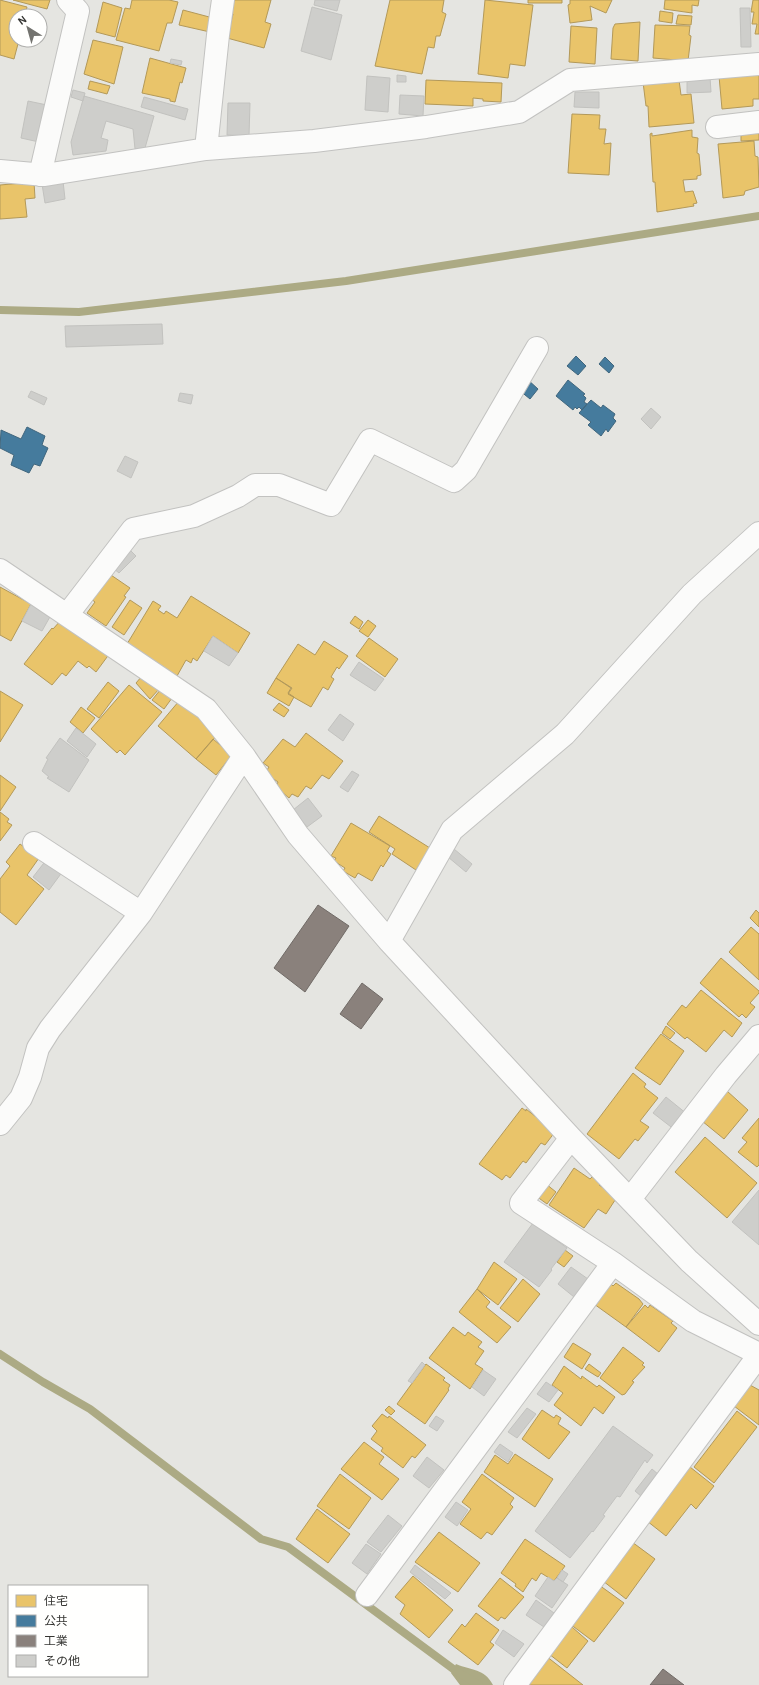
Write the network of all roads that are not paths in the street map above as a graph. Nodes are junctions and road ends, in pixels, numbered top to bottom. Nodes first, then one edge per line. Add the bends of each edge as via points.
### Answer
1 (68, 0) edge
2 (223, 0) edge
3 (759, 64) edge
4 (759, 122) edge
5 (717, 127) dead end
6 (206, 149) junction
7 (0, 171) edge
8 (40, 175) junction
9 (538, 348) dead end
10 (759, 533) edge
11 (0, 570) edge
12 (67, 615) junction
13 (244, 756) junction
14 (34, 843) dead end
15 (141, 913) junction
16 (389, 941) junction
17 (759, 1036) edge
18 (0, 1124) edge
19 (571, 1138) junction
20 (630, 1199) junction
21 (613, 1263) junction
22 (759, 1324) edge
23 (759, 1354) edge
24 (366, 1595) dead end
25 (515, 1685) edge

1 - 8 street via 78,11
2 - 6 street
3 - 6 street via 570,80 519,112 314,141
4 - 5 street
6 - 8 street
7 - 8 street
9 - 12 street via 466,470 454,481 370,440 331,505 279,485 255,485 238,496 194,516 133,529
10 - 16 street via 692,594 565,734 452,830
11 - 12 street
12 - 13 street via 206,709
13 - 15 street
13 - 16 street via 298,835
14 - 15 street
15 - 18 street via 50,1029 38,1048 21,1098
16 - 19 street
17 - 20 street
19 - 20 street
19 - 21 street via 521,1203
20 - 22 street via 689,1261
21 - 23 street via 693,1321
21 - 24 street
23 - 25 street

